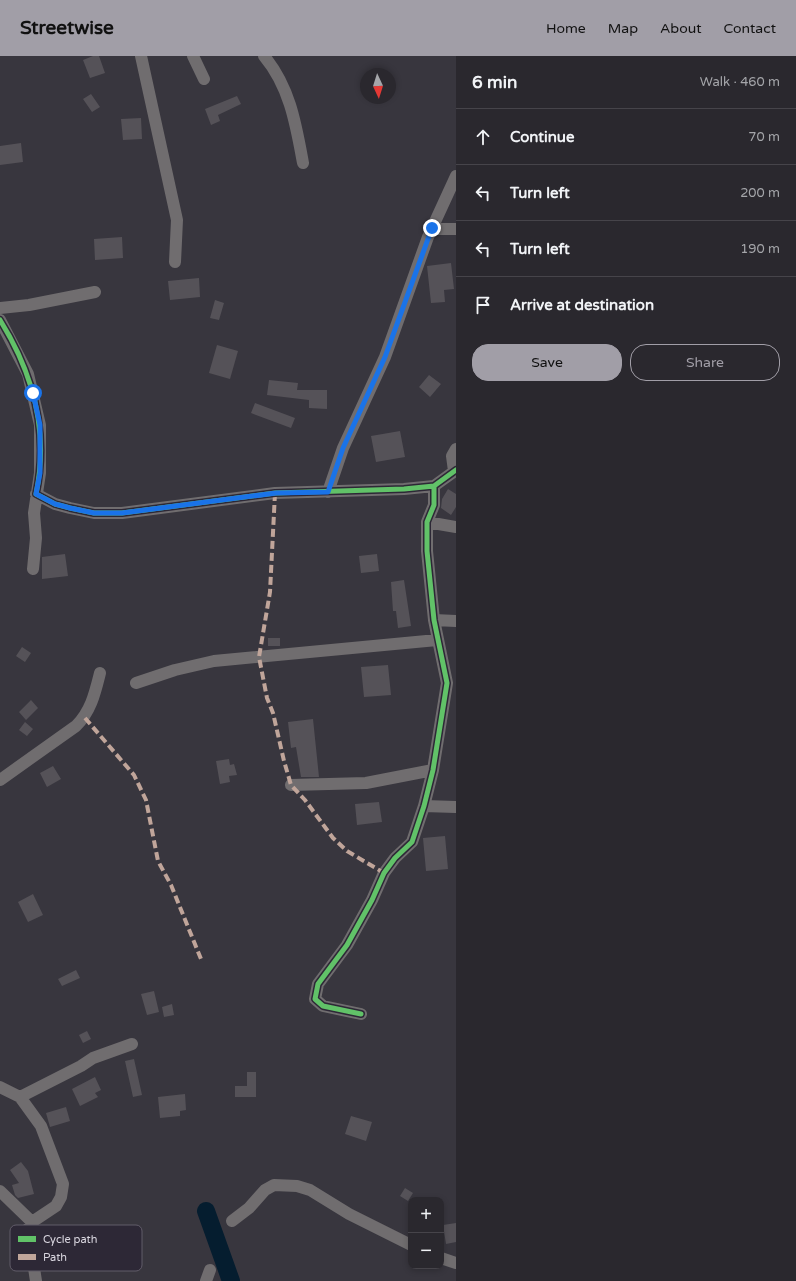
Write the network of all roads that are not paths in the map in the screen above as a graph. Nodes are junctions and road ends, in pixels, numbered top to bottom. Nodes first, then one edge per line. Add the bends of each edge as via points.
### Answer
1 (141, 56) edge
2 (193, 56) edge
3 (264, 56) edge
4 (204, 79) dead end
5 (303, 163) dead end
6 (456, 176) edge
7 (432, 228) junction
8 (456, 229) edge
9 (175, 262) dead end
10 (95, 292) dead end
11 (0, 308) edge
12 (0, 320) edge
13 (456, 449) edge
14 (455, 471) edge
15 (434, 486) junction
16 (328, 492) junction
17 (36, 494) junction
18 (427, 522) junction
19 (456, 527) edge
20 (33, 569) dead end
21 (434, 620) junction
22 (456, 621) edge
23 (437, 640) junction
24 (100, 673) dead end
25 (136, 683) dead end
26 (433, 770) junction
27 (0, 780) edge
28 (291, 785) dead end
29 (424, 806) junction
30 (456, 807) edge
31 (361, 1014) dead end
32 (132, 1044) dead end
33 (0, 1087) edge
34 (20, 1097) junction
35 (0, 1191) edge
36 (232, 1221) dead end
37 (32, 1222) junction
38 (30, 1225) edge
39 (408, 1244) edge
40 (444, 1259) edge
41 (456, 1263) edge
42 (34, 1271) edge
43 (36, 1281) edge

1 - 9 street via 177,220
2 - 4 street
3 - 5 street via 286,91
6 - 7 street
7 - 8 street
7 - 16 street via 385,357 345,442
10 - 11 street
12 - 17 street via 28,374 40,425 40,473
13 - 14 street via 452,456
14 - 15 street
15 - 16 street
15 - 18 street via 434,504
16 - 17 street via 276,493 122,513 94,513 70,508 55,504
17 - 20 street
18 - 19 street
18 - 21 street via 427,551
21 - 22 street
21 - 23 street
23 - 25 street via 214,661
23 - 26 street via 447,683
24 - 27 street via 84,718
26 - 28 street via 366,783
26 - 29 street
29 - 30 street
29 - 31 street via 410,845 395,858 384,873 347,945 318,984 315,999 323,1006
32 - 34 street via 93,1058
33 - 34 street
34 - 37 street via 41,1126 63,1184 61,1197 56,1206
35 - 37 street
36 - 39 street via 249,1208 265,1190 274,1185 297,1186 310,1190 349,1214
37 - 38 street
40 - 41 street
42 - 43 street

